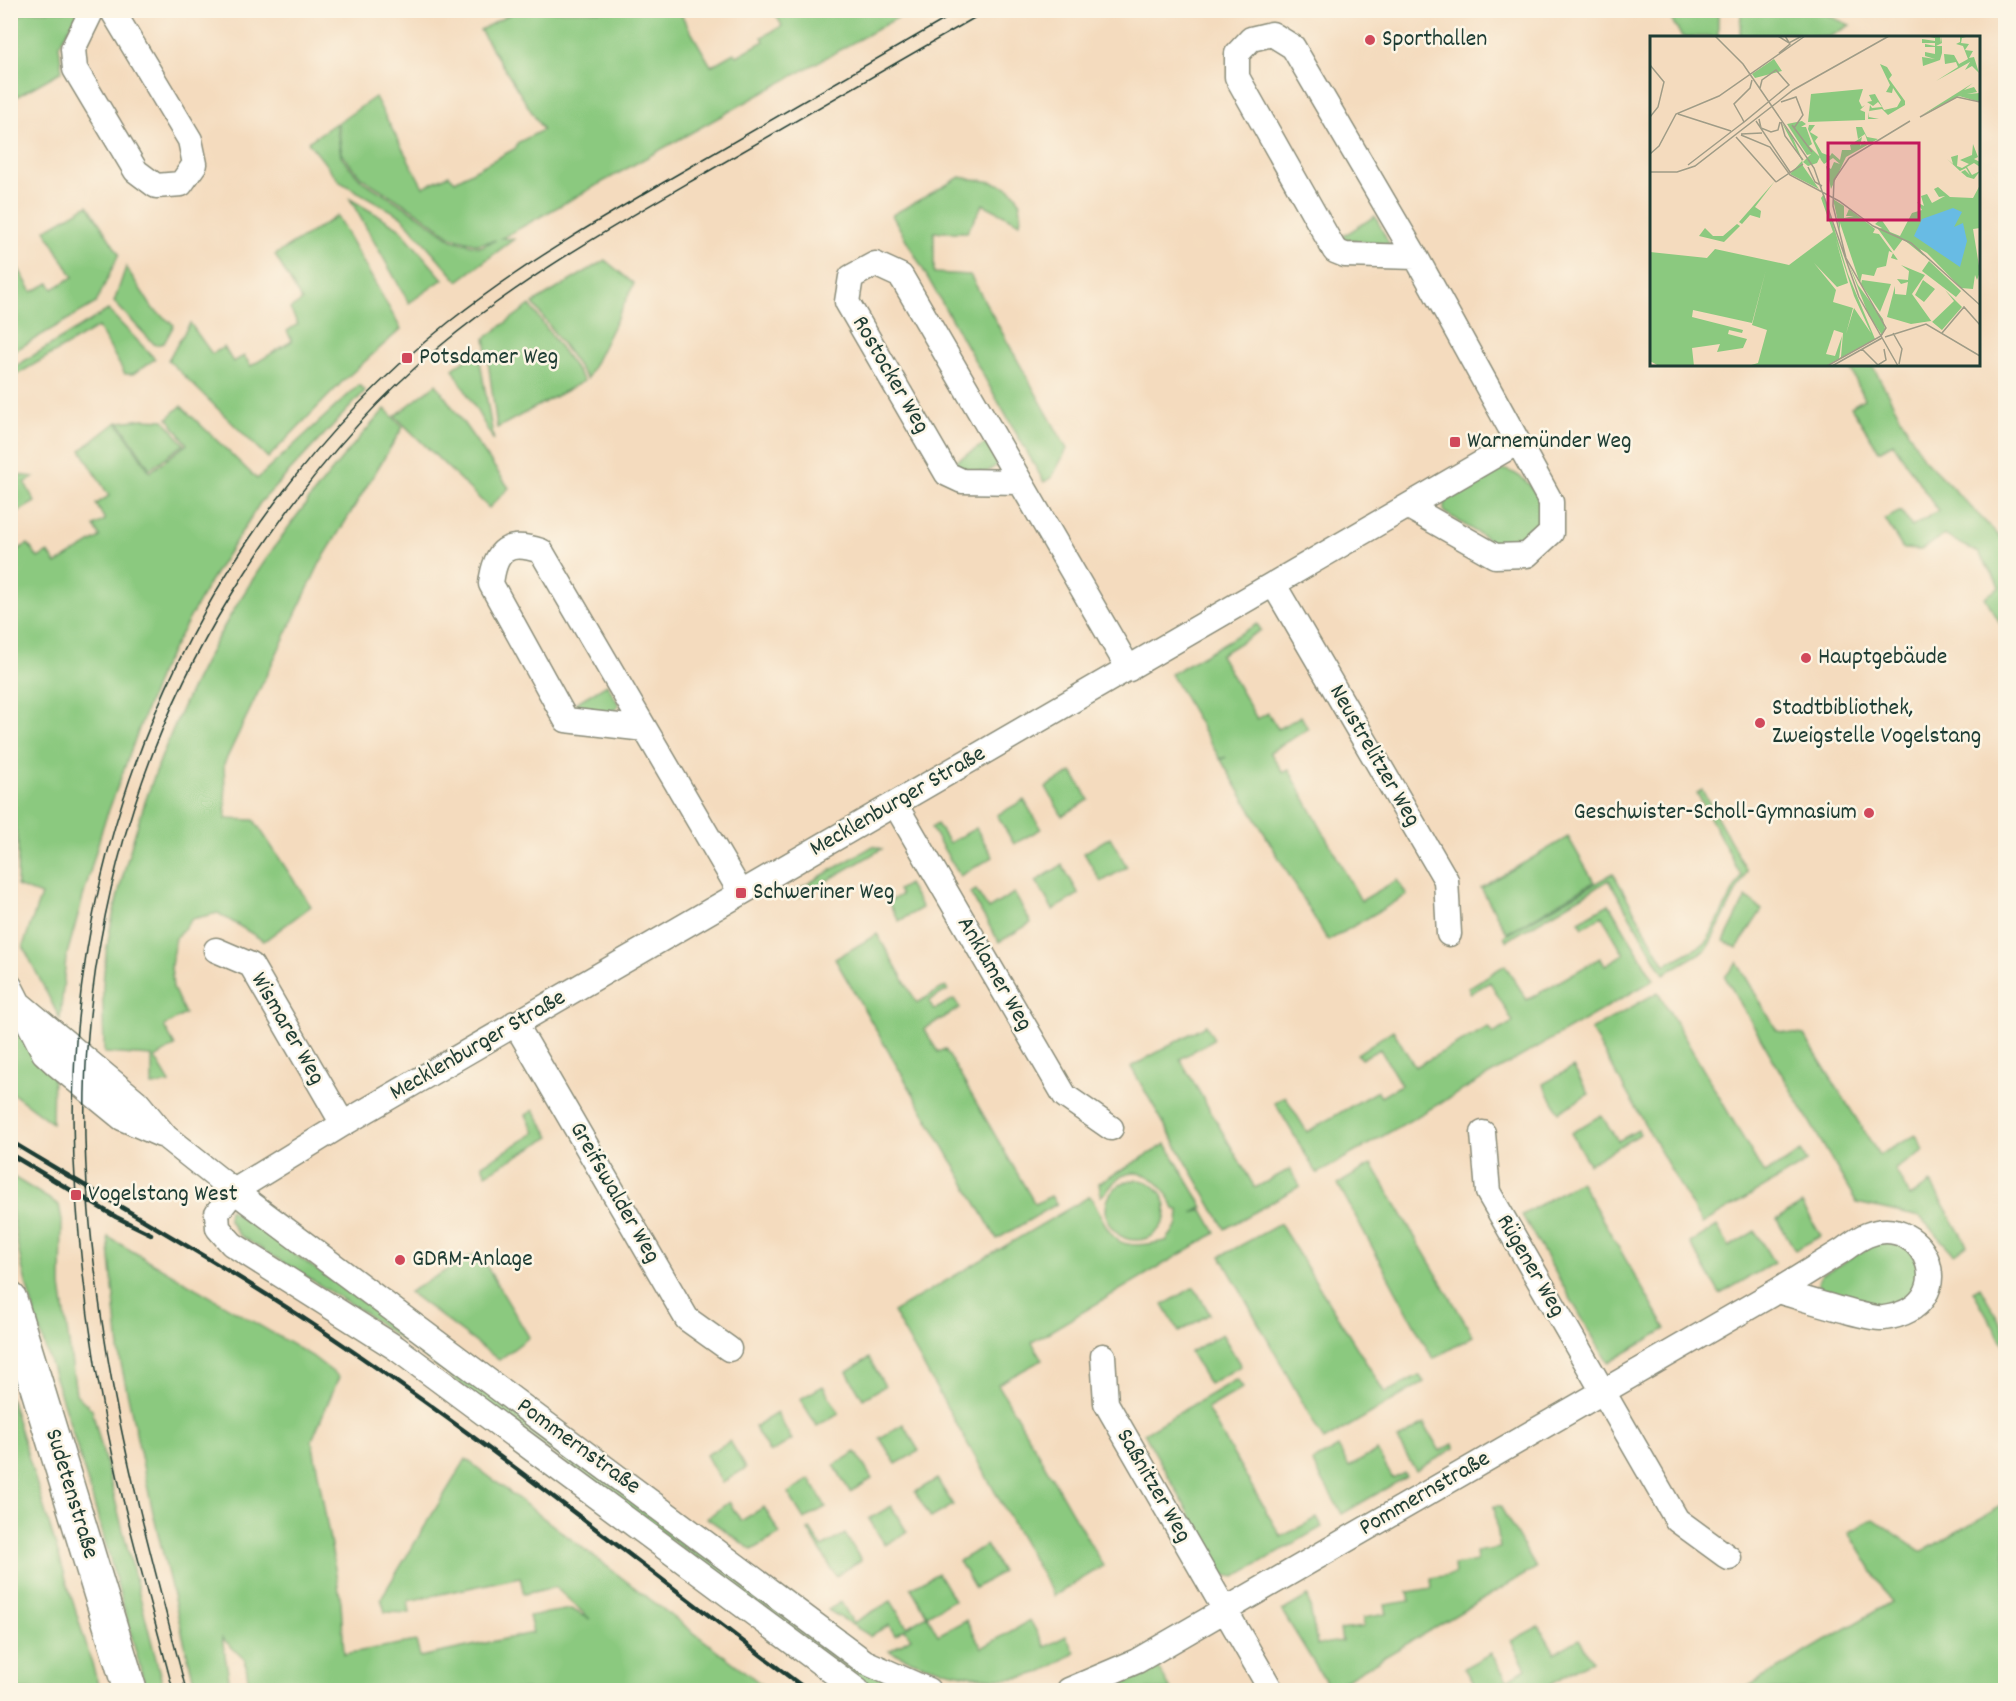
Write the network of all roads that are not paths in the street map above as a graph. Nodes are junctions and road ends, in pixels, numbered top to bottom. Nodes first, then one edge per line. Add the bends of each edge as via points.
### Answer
1 (92, 10) edge
2 (112, 10) edge
3 (1416, 257) junction
4 (1518, 442) junction
5 (1020, 482) junction
6 (1409, 507) junction
7 (1274, 585) junction
8 (1129, 669) junction
9 (645, 729) junction
10 (895, 804) junction
11 (741, 893) junction
12 (1449, 934) dead end
13 (216, 950) dead end
14 (16, 996) edge
15 (515, 1023) junction
16 (343, 1125) junction
17 (1111, 1128) dead end
18 (1483, 1133) dead end
19 (234, 1191) junction
20 (1777, 1291) junction
21 (10, 1299) edge
22 (729, 1349) dead end
23 (1103, 1356) dead end
24 (1602, 1391) junction
25 (1729, 1558) dead end
26 (1224, 1610) junction
27 (130, 1690) edge
28 (857, 1690) edge
29 (928, 1690) edge
30 (1069, 1690) edge
31 (1271, 1690) edge

1 - 2 street via 73,49 75,69 136,171 156,186 181,184 195,164 190,140
3 - 3 street via 1293,47 1272,34 1251,39 1237,54 1236,77 1335,251 1346,255
3 - 4 street
4 - 6 street, Mecklenburger Straße
4 - 6 street via 1551,502 1551,533 1527,555 1495,556
5 - 5 street, Rostocker Weg via 901,276 875,264 851,277 847,302 947,474 962,481
5 - 8 street, Rostocker Weg
6 - 7 street, Mecklenburger Straße
7 - 8 street, Mecklenburger Straße
7 - 12 street, Neustrelitzer Weg via 1446,880
8 - 10 street, Mecklenburger Straße
9 - 9 street via 541,551 522,545 505,550 493,564 491,584 566,720
9 - 11 street
10 - 11 street, Mecklenburger Straße
10 - 17 street, Anklamer Weg via 1065,1096
11 - 15 street, Mecklenburger Straße
13 - 16 street, Wismarer Weg via 251,965
14 - 19 street, Pommernstraße via 44,1053 76,1083 122,1118 166,1137
15 - 16 street, Mecklenburger Straße
15 - 22 street, Greifswalder Weg via 687,1319
16 - 19 street, Mecklenburger Straße
18 - 24 street, Rügener Weg via 1488,1192
19 - 28 street, Pommernstraße via 217,1213 222,1235 232,1244 396,1348
19 - 29 street, Pommernstraße via 866,1662
20 - 20 street, Pommernstraße via 1881,1319 1914,1310 1928,1291 1931,1269 1919,1245 1896,1231 1868,1234
20 - 24 street, Pommernstraße
21 - 27 main road, Sudetenstraße
23 - 26 street, Saßnitzer Weg via 1106,1403
24 - 25 street, Rügener Weg via 1677,1520
24 - 26 street, Pommernstraße
26 - 30 street, Pommernstraße via 1137,1660
26 - 31 street, Saßnitzer Weg

